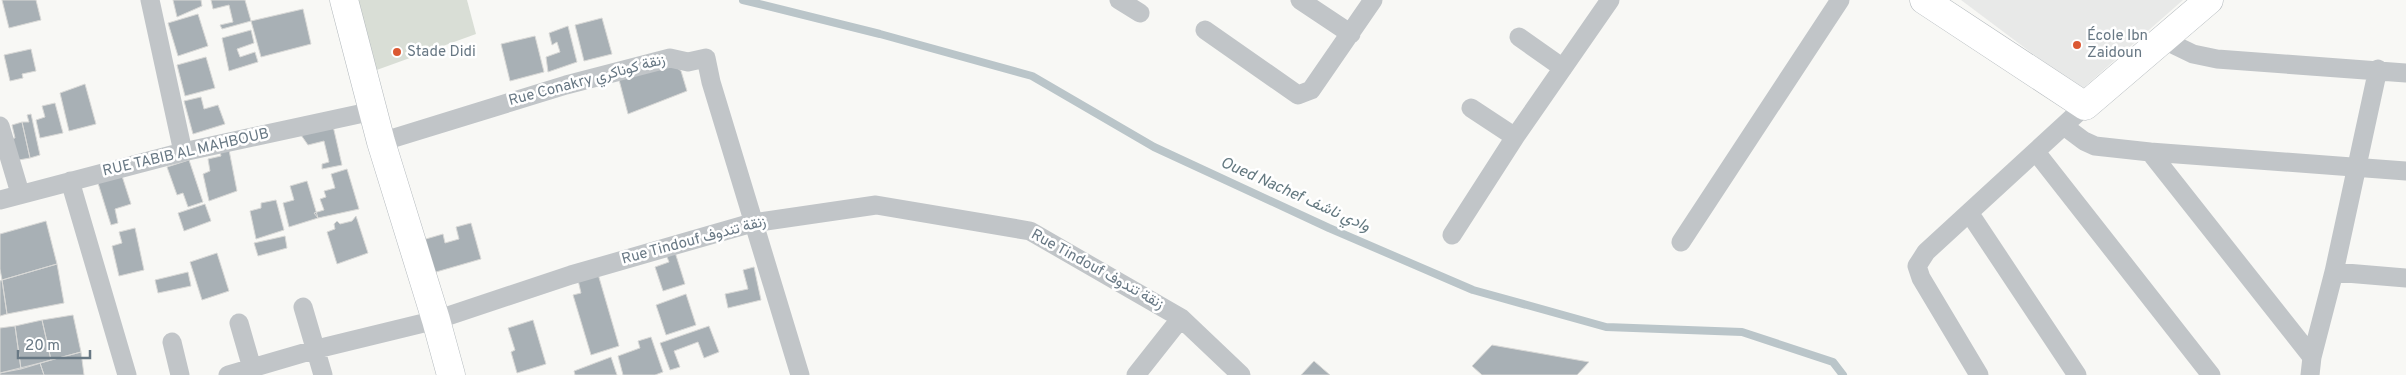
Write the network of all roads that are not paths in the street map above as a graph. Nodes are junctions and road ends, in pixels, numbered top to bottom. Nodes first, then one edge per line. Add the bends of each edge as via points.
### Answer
1 (150, 0) edge
2 (344, 0) edge
3 (1119, 0) edge
4 (1300, 0) edge
5 (1373, 0) edge
6 (1610, 0) edge
7 (1840, 0) edge
8 (1924, 0) edge
9 (2209, 0) edge
10 (1140, 13) dead end
11 (1205, 30) dead end
12 (1351, 34) junction
13 (1519, 38) dead end
14 (2162, 39) junction
15 (1563, 68) junction
16 (2378, 70) junction
17 (2406, 73) edge
18 (2085, 106) junction
19 (1471, 108) dead end
20 (373, 111) junction
21 (0, 126) edge
22 (2064, 126) junction
23 (1515, 137) junction
24 (381, 142) junction
25 (183, 152) junction
26 (2036, 152) junction
27 (2150, 152) junction
28 (2356, 166) junction
29 (2406, 171) edge
30 (70, 181) junction
31 (20, 193) junction
32 (0, 200) edge
33 (1970, 214) junction
34 (752, 223) junction
35 (1452, 235) dead end
36 (1681, 242) dead end
37 (2334, 272) junction
38 (2406, 278) edge
39 (303, 307) dead end
40 (1182, 318) junction
41 (436, 320) junction
42 (239, 323) dead end
43 (172, 342) dead end
44 (317, 349) junction
45 (2311, 366) edge
46 (253, 371) edge
47 (127, 375) edge
48 (180, 375) edge
49 (228, 375) edge
50 (323, 375) edge
51 (451, 375) edge
52 (800, 375) edge
53 (1136, 375) edge
54 (1241, 375) edge
55 (1979, 375) edge
56 (2077, 375) edge
57 (2211, 375) edge

1 - 25 street
2 - 20 main road
3 - 10 street
4 - 12 street
5 - 12 street
6 - 15 street
7 - 36 street
8 - 18 main road
9 - 14 main road
11 - 12 street via 1298,95 1311,90
13 - 15 street
14 - 16 street via 2193,54 2217,59
14 - 18 main road
15 - 23 street
16 - 17 street
16 - 28 street
18 - 22 street
19 - 23 street
20 - 24 main road
20 - 25 street, RUE TABIB AL MAHBOUB
21 - 31 street
22 - 26 street
22 - 27 street via 2095,146
23 - 35 street
24 - 34 street, Rue Conakry زنقة كوناكري via 566,85 670,58 688,62 706,58
24 - 41 main road
25 - 30 street, RUE TABIB AL MAHBOUB
26 - 33 street
26 - 57 street
27 - 28 street
27 - 45 street
28 - 29 street
28 - 37 street
30 - 31 street, RUE TABIB AL MAHBOUB
30 - 47 street
31 - 32 street, RUE TABIB AL MAHBOUB
33 - 55 street via 1926,252 1917,266
33 - 56 street
34 - 40 street, Rue Tindouf زنقة تندوف via 876,205 1030,231
34 - 41 street, Rue Tindouf زنقة تندوف
34 - 52 street, Rue Conakry زنقة كوناكري
37 - 38 street
37 - 45 street
39 - 44 street
40 - 53 street
40 - 54 street, Rue Tindouf زنقة تندوف
41 - 44 street, Rue Tindouf زنقة تندوف
41 - 51 main road
42 - 46 street
43 - 48 street
44 - 46 street, Rue Tindouf زنقة تندوف
44 - 50 street
46 - 49 street, Rue Tindouf زنقة تندوف

